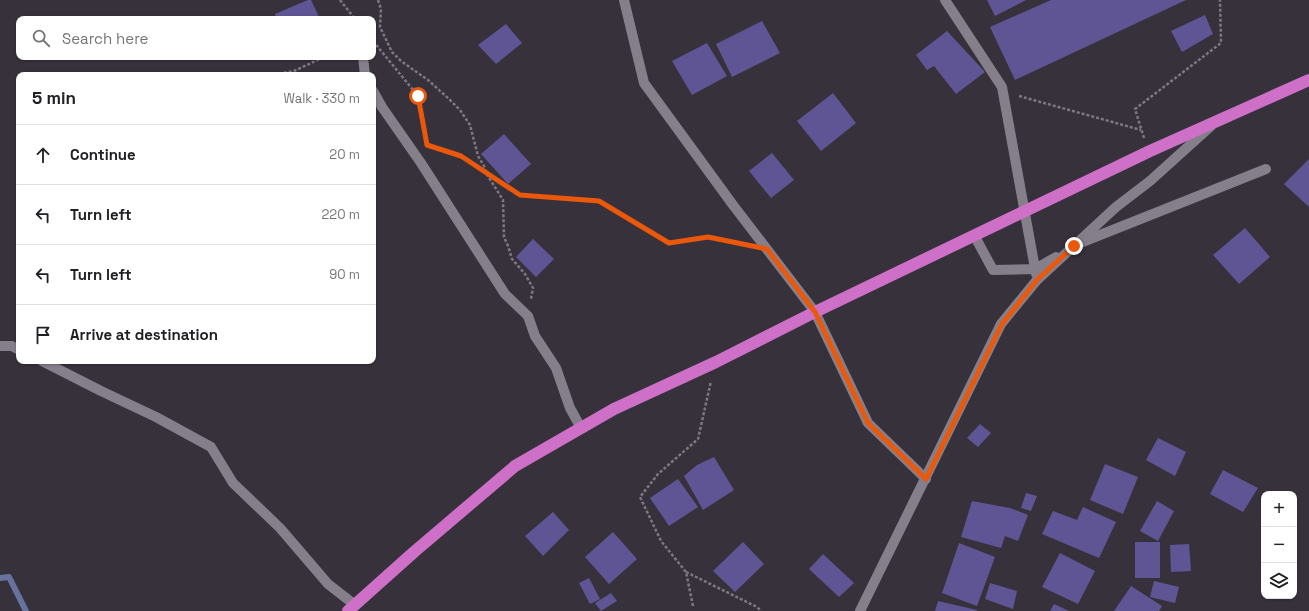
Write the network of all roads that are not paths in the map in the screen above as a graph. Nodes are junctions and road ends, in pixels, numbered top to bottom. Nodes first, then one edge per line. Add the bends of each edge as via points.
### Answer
1 (624, 0) edge
2 (945, 0) edge
3 (363, 60) edge
4 (365, 72) edge
5 (1309, 80) edge
6 (376, 96) edge
7 (1217, 121) junction
8 (1266, 169) dead end
9 (1024, 211) junction
10 (974, 235) junction
11 (1074, 246) junction
12 (1035, 269) junction
13 (1037, 280) junction
14 (815, 312) junction
15 (0, 346) edge
16 (16, 348) edge
17 (48, 364) edge
18 (581, 428) junction
19 (926, 479) junction
20 (351, 608) edge
21 (860, 611) edge

1 - 14 street via 644,83
2 - 9 street via 1002,87
3 - 4 street
5 - 7 highway
6 - 18 street via 505,294 528,316 535,336 556,368 570,408
7 - 9 highway
7 - 11 street
8 - 11 street
9 - 10 highway
9 - 12 street
10 - 12 street via 993,270
10 - 14 highway
11 - 12 street
11 - 13 street
12 - 13 street
13 - 19 street via 1002,324
14 - 18 highway via 716,362 614,409
14 - 19 street via 868,423
15 - 16 street
17 - 20 street via 211,447 233,483 280,528
18 - 20 highway via 514,466
19 - 21 street

